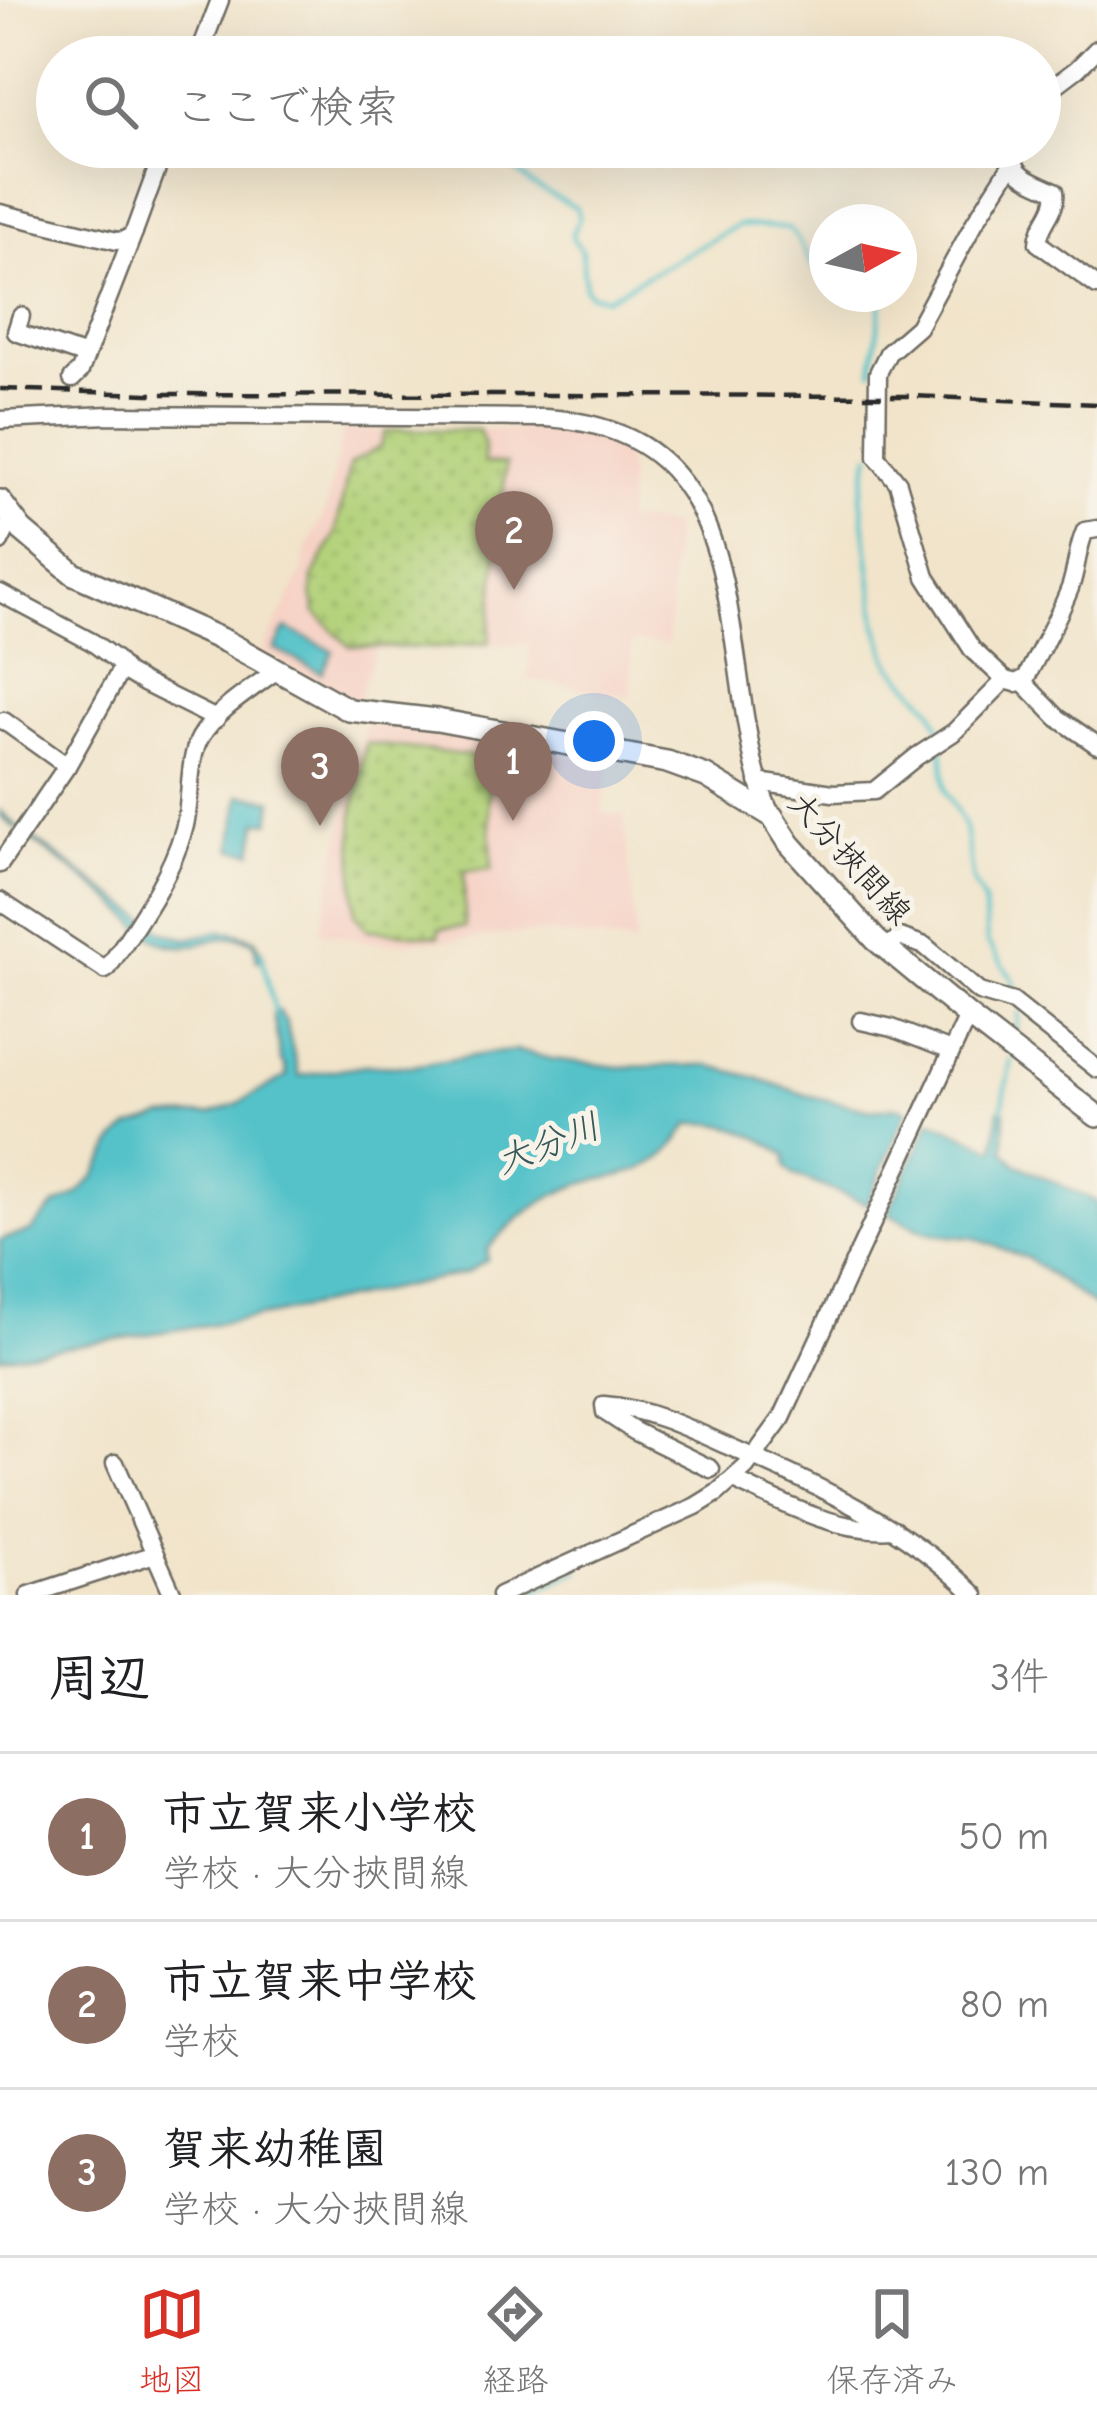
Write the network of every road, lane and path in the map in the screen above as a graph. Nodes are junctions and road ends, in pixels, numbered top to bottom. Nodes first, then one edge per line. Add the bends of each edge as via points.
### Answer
1 (220, 0) edge
2 (206, 36) edge
3 (1097, 50) edge
4 (1061, 81) edge
5 (157, 168) edge
6 (1007, 168) edge
7 (1020, 168) edge
8 (0, 213) edge
9 (134, 232) junction
10 (1097, 286) edge
11 (21, 316) dead end
12 (86, 356) junction
13 (72, 380) dead end
14 (0, 420) edge
15 (6, 510) edge
16 (1097, 529) edge
17 (0, 542) edge
18 (0, 593) edge
19 (122, 668) junction
20 (277, 670) junction
21 (1014, 681) junction
22 (215, 719) junction
23 (4, 722) dead end
24 (1097, 745) edge
25 (67, 766) junction
26 (758, 782) junction
27 (772, 816) junction
28 (0, 864) edge
29 (0, 901) edge
30 (886, 948) junction
31 (968, 1016) junction
32 (861, 1021) dead end
33 (949, 1055) junction
34 (1097, 1069) edge
35 (1097, 1116) edge
36 (758, 1454) junction
37 (116, 1463) dead end
38 (711, 1468) dead end
39 (742, 1484) dead end
40 (896, 1529) junction
41 (155, 1554) junction
42 (29, 1595) edge
43 (173, 1595) edge
44 (500, 1595) edge
45 (975, 1595) edge

1 - 2 street
3 - 4 street
5 - 9 street
6 - 21 street via 918,327 881,362 876,421 877,457 898,483 926,577 962,637
7 - 10 street via 1055,191 1038,243
8 - 9 street via 117,241
9 - 12 street
11 - 12 street via 16,332
12 - 13 street
14 - 26 street via 545,418 626,437 673,472 712,535
15 - 17 street
15 - 20 main road, 大分挾間線 via 74,574
16 - 21 street via 1081,536 1063,606
18 - 19 street via 92,642
19 - 22 street
19 - 25 street
20 - 22 street
20 - 27 main road, 大分挾間線 via 358,713 676,764
21 - 24 street
21 - 26 street via 874,790
22 - 29 street via 196,749 182,838 105,970
23 - 25 street
25 - 28 street
26 - 27 street
27 - 30 main road, 大分挾間線
30 - 31 main road, 大分挾間線
30 - 34 street via 900,937 919,943 979,992 1013,1002
31 - 33 street
31 - 35 main road, 大分挾間線
32 - 33 street
33 - 36 street via 796,1390
36 - 38 street via 604,1406 619,1422
36 - 40 street
36 - 44 street via 696,1506
37 - 41 street
39 - 40 street via 841,1525
40 - 45 street
41 - 42 street
41 - 43 street

